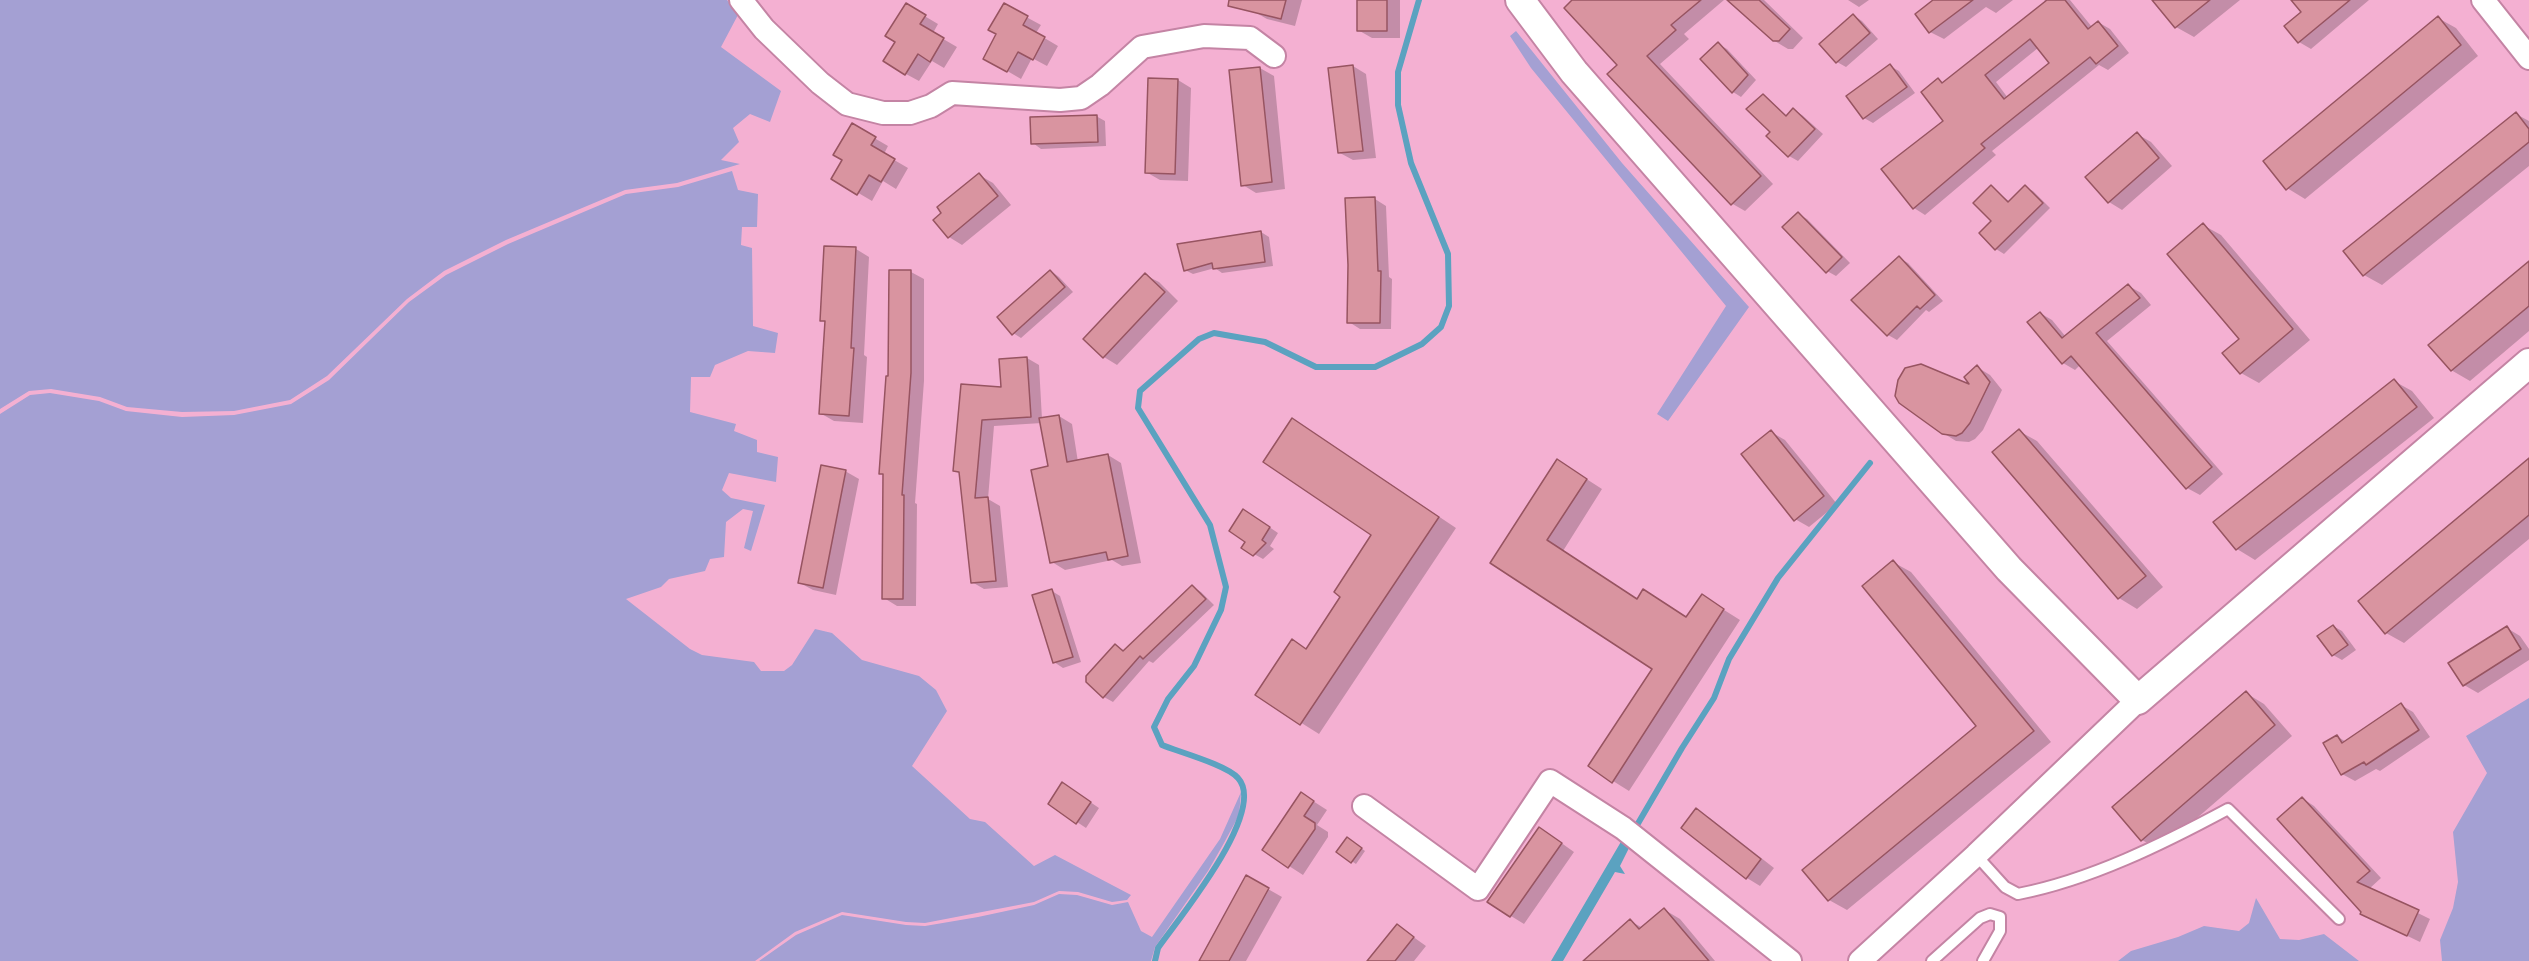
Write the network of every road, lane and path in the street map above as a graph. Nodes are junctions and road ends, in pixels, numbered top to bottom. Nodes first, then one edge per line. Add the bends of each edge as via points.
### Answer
1 (741, 0) edge
2 (1520, 0) edge
3 (2483, 0) edge
4 (1274, 56) dead end
5 (2529, 58) edge
6 (2529, 363) edge
7 (2138, 700) junction
8 (1364, 806) dead end
9 (1976, 855) junction
10 (2339, 919) dead end
11 (1790, 961) edge
12 (1860, 961) edge
13 (1932, 961) edge
14 (1983, 961) edge

1 - 4 street via 764,29 829,90 847,104 883,113 910,114 952,93 1081,98 1142,47 1204,36 1250,38
2 - 7 street via 1574,72 2009,569
3 - 5 street
6 - 7 street
7 - 9 street
8 - 11 street via 1478,890 1550,781 1629,833
9 - 10 lane via 2005,887 2018,894 2058,886 2183,833 2228,809
9 - 12 street
13 - 14 lane via 1980,918 1990,914 2000,917 2000,931

